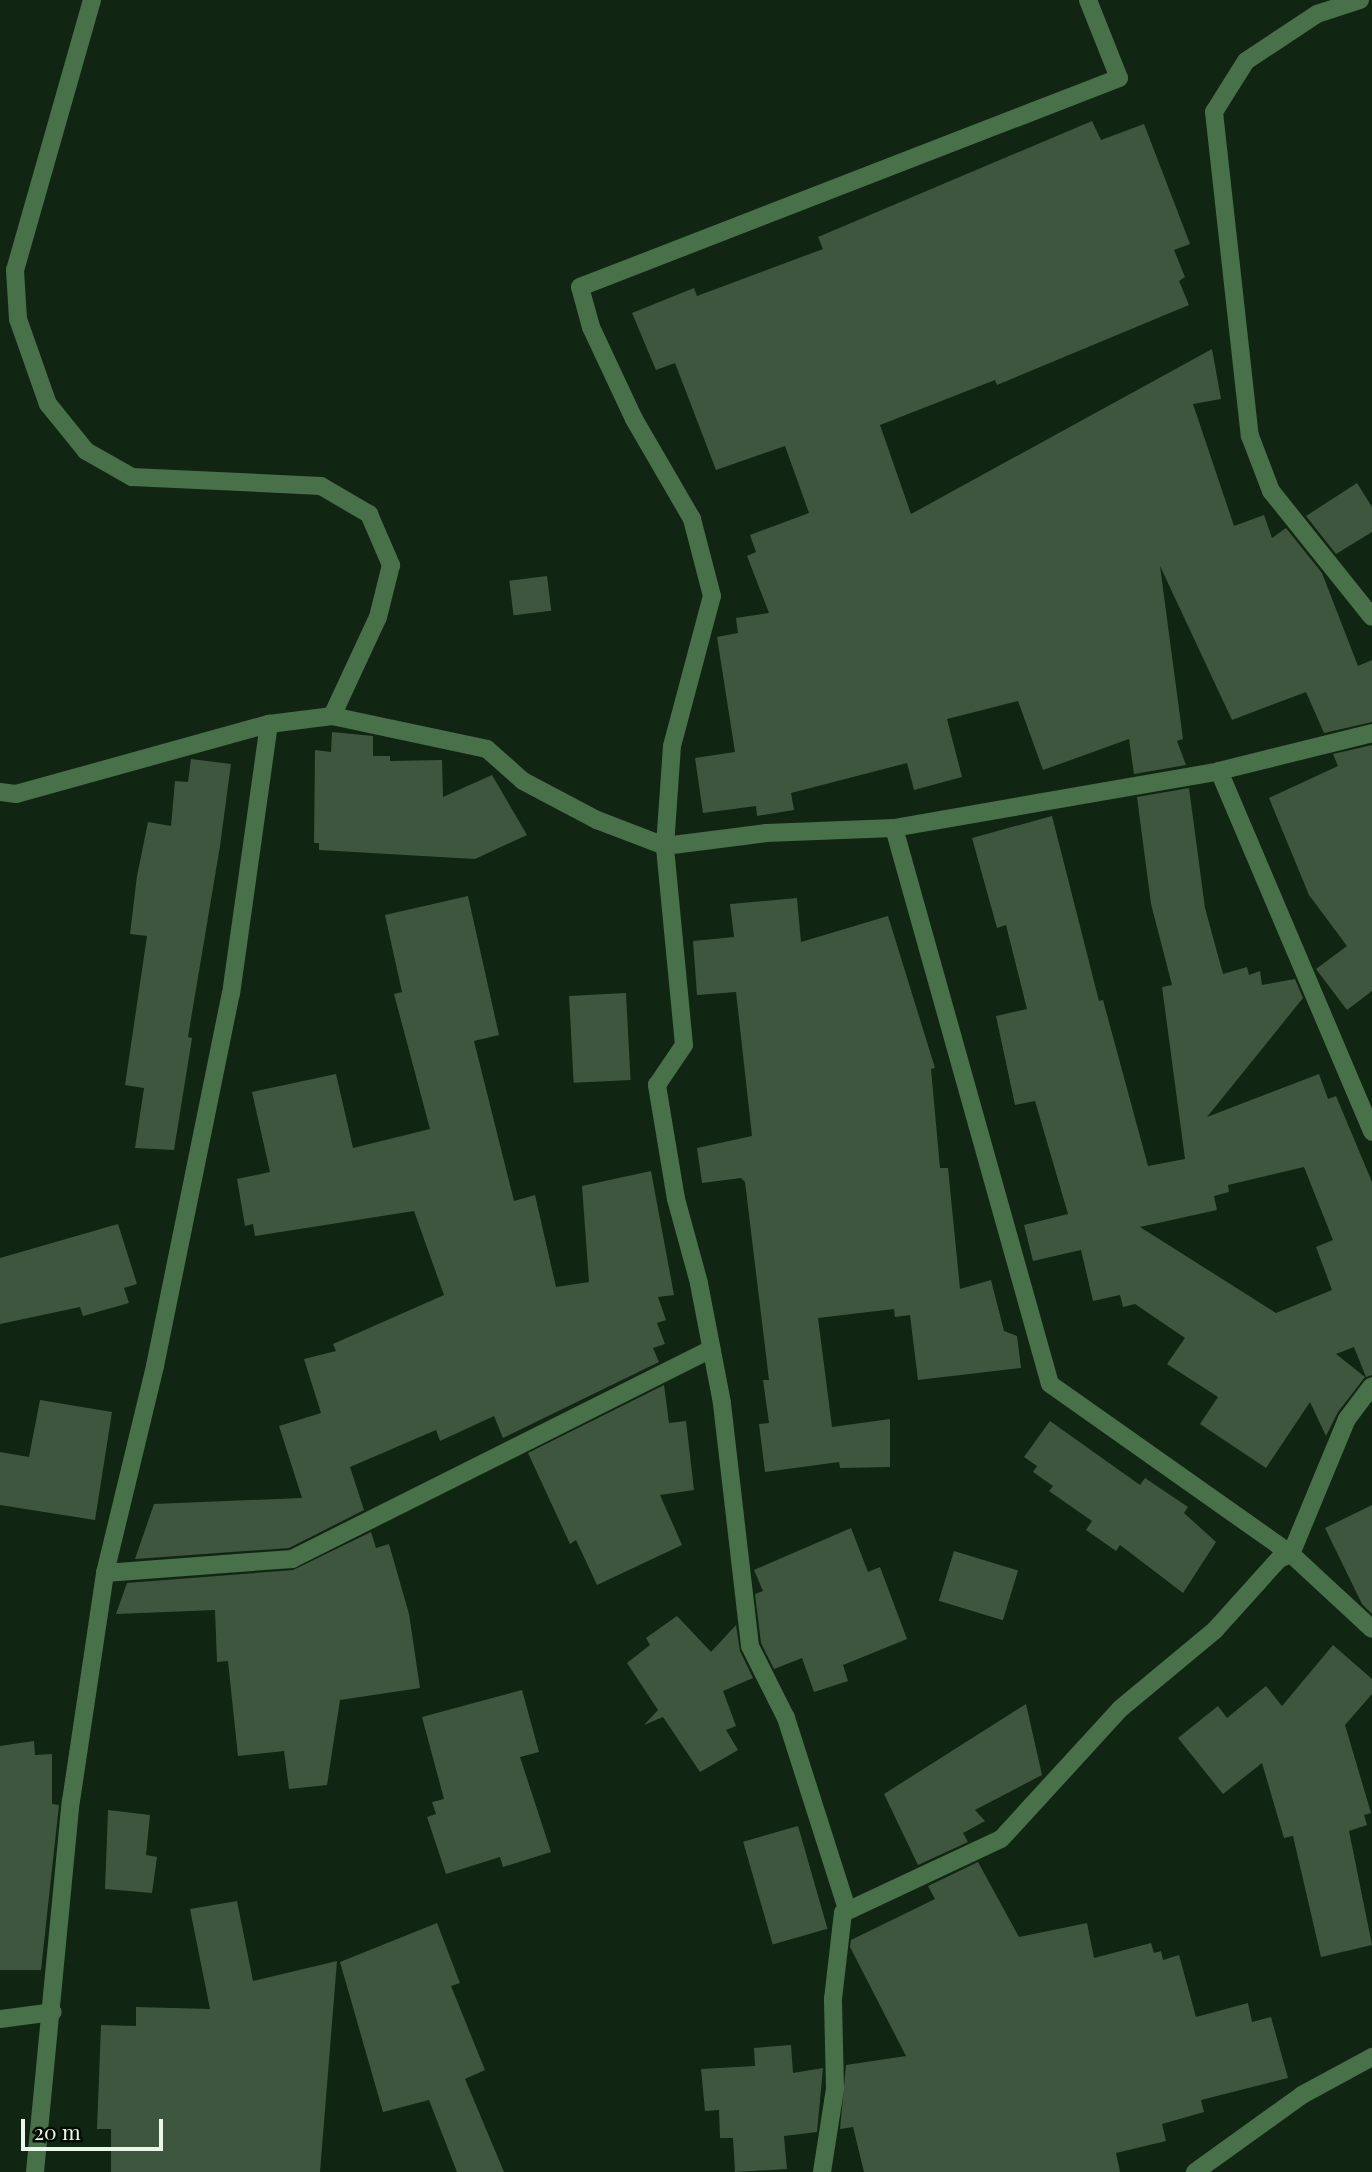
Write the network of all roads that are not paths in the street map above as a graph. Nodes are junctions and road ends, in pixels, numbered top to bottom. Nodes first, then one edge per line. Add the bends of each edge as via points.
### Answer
1 (92, 0) edge
2 (1088, 0) edge
3 (1360, 0) edge
4 (1372, 617) edge
5 (332, 716) junction
6 (269, 724) junction
7 (1372, 733) edge
8 (1219, 771) junction
9 (0, 792) edge
10 (894, 828) junction
11 (665, 846) junction
12 (1372, 1132) edge
13 (711, 1349) junction
14 (1372, 1386) edge
15 (1291, 1554) junction
16 (105, 1573) junction
17 (1372, 1629) edge
18 (848, 1909) junction
19 (54, 2012) junction
20 (0, 2019) edge
21 (1372, 2057) edge
22 (35, 2172) edge
23 (821, 2172) edge
24 (1195, 2172) edge

1 - 5 street via 15,270 18,319 47,404 86,450 132,477 321,486 369,514 391,565 378,617
2 - 11 street via 1119,78 580,287 591,327 634,419 692,519 712,596 672,746
3 - 4 street via 1317,14 1246,61 1214,111 1250,436 1270,491
5 - 6 street
5 - 11 street via 487,749 523,781 597,820
6 - 9 street via 16,794
6 - 16 street via 231,994 155,1366
7 - 8 street
8 - 10 street
8 - 12 street
10 - 11 street via 766,833
10 - 15 street via 1050,1384
11 - 13 street via 684,1045 657,1085 676,1199
13 - 16 street via 292,1559
13 - 18 street via 750,1646 786,1718
14 - 15 street via 1347,1419
15 - 17 street
15 - 18 street via 1279,1559 1216,1630 1120,1709 1001,1839
16 - 19 street via 71,1801
18 - 23 street via 843,1913 833,1998 835,2089
19 - 20 street
19 - 22 street
21 - 24 street via 1302,2095

